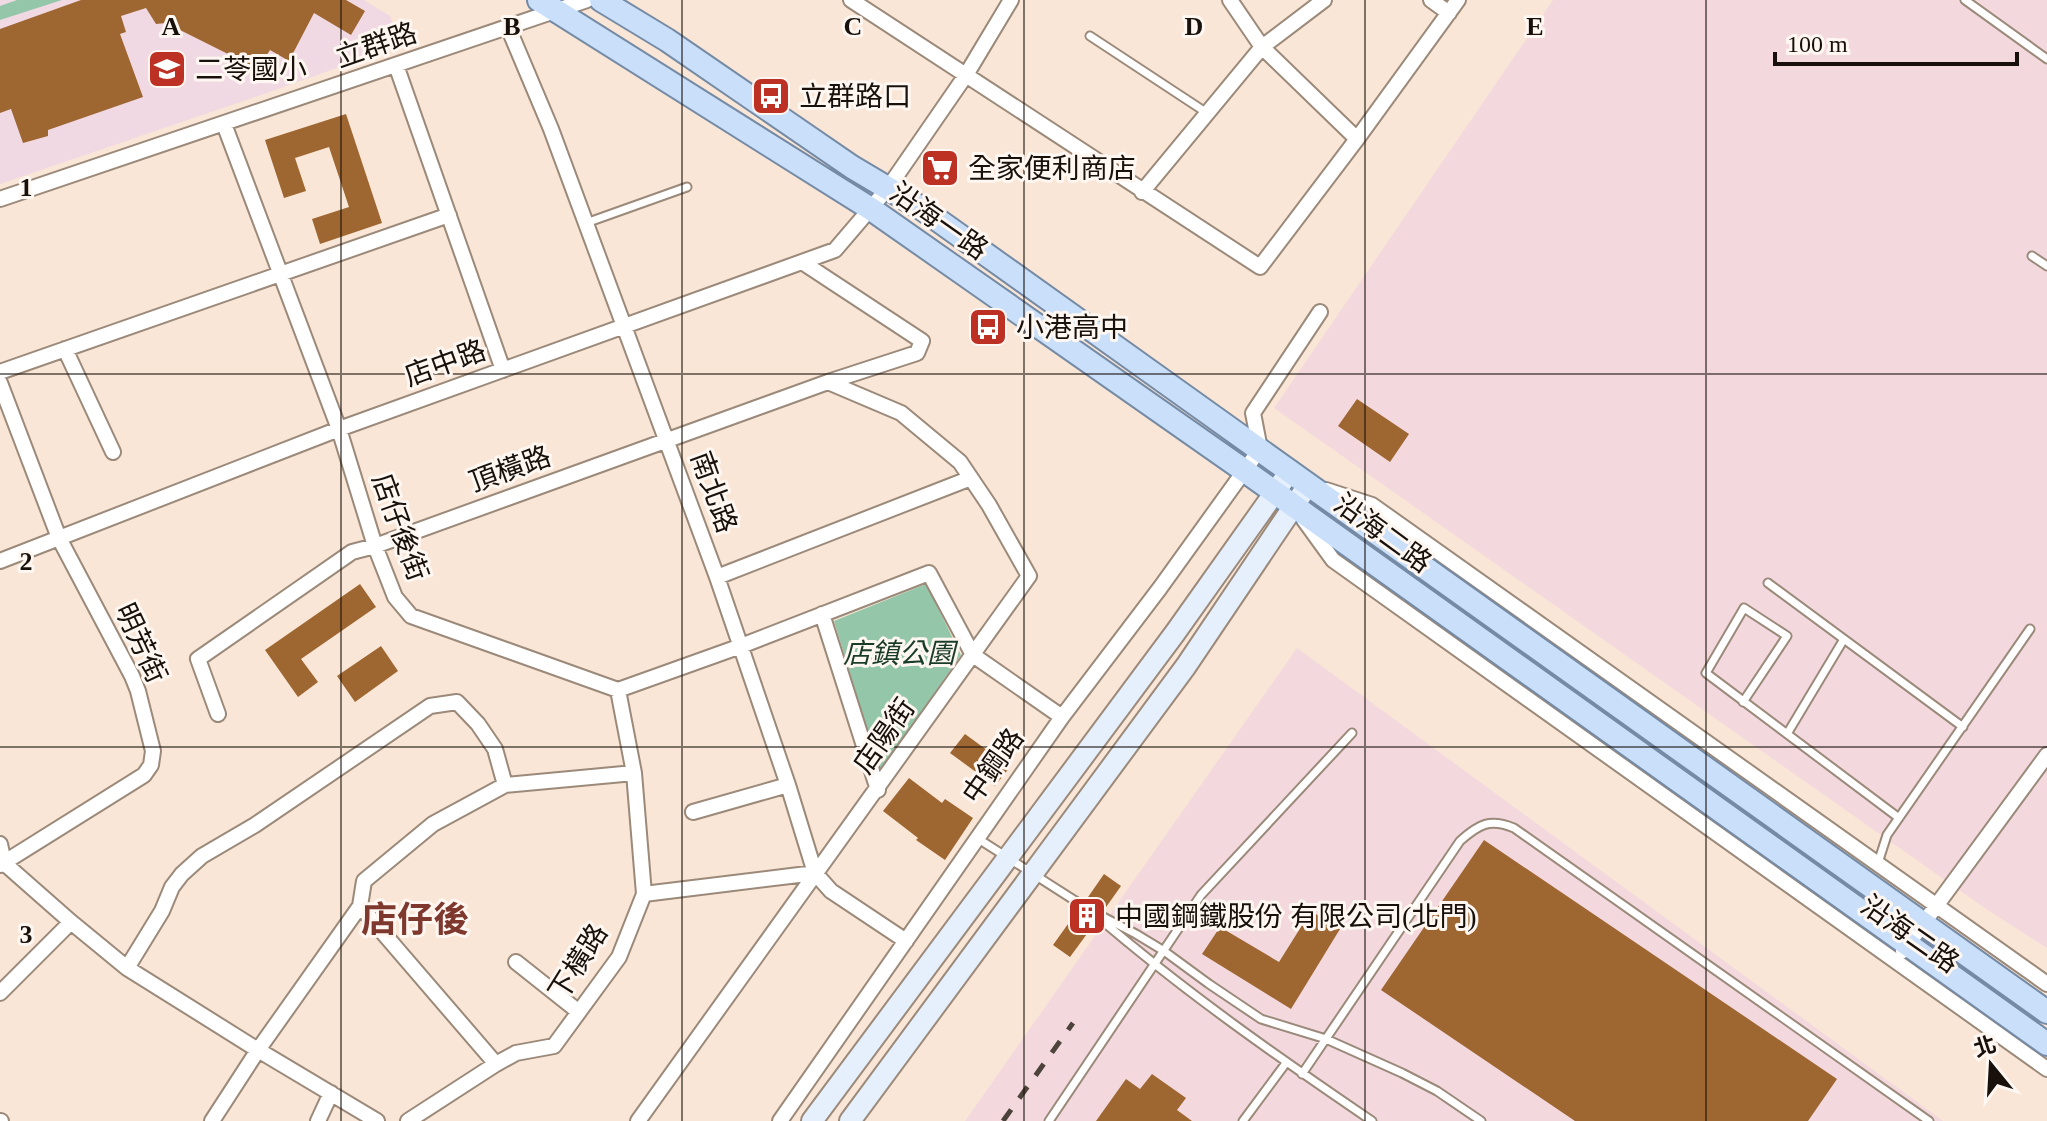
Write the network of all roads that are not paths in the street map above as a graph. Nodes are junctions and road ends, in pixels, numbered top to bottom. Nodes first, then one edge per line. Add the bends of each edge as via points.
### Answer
1 (587, 0) edge
2 (601, 0) edge
3 (851, 0) edge
4 (1011, 0) edge
5 (1230, 0) edge
6 (1324, 0) edge
7 (1431, 0) edge
8 (1458, 0) edge
9 (1965, 0) edge
10 (548, 6) edge
11 (1449, 13) junction
12 (508, 27) junction
13 (1090, 36) dead end
14 (1262, 47) junction
15 (2047, 59) edge
16 (396, 65) junction
17 (966, 75) junction
18 (1207, 113) junction
19 (224, 124) junction
20 (1357, 139) junction
21 (687, 187) dead end
22 (888, 188) junction
23 (1142, 192) junction
24 (0, 199) edge
25 (871, 209) junction
26 (449, 215) junction
27 (586, 223) junction
28 (2032, 256) dead end
29 (802, 262) junction
30 (2047, 266) edge
31 (282, 274) junction
32 (1320, 312) dead end
33 (625, 326) junction
34 (65, 349) junction
35 (503, 370) junction
36 (0, 372) edge
37 (828, 382) junction
38 (0, 383) edge
39 (339, 429) junction
40 (667, 440) junction
41 (1260, 449) junction
42 (113, 452) dead end
43 (1245, 471) junction
44 (1290, 471) junction
45 (971, 478) junction
46 (1308, 485) junction
47 (1274, 492) junction
48 (1294, 507) junction
49 (59, 538) junction
50 (375, 546) junction
51 (0, 561) edge
52 (717, 577) junction
53 (1768, 583) dead end
54 (822, 614) junction
55 (2030, 629) dead end
56 (1844, 639) junction
57 (741, 646) junction
58 (973, 655) junction
59 (618, 690) junction
60 (1743, 702) junction
61 (218, 714) dead end
62 (1062, 717) junction
63 (1963, 727) junction
64 (1352, 733) dead end
65 (1787, 734) junction
66 (2047, 755) edge
67 (634, 773) junction
68 (505, 785) junction
69 (788, 785) junction
70 (878, 790) junction
71 (693, 812) dead end
72 (1899, 818) junction
73 (977, 838) junction
74 (0, 844) edge
75 (1008, 857) junction
76 (1878, 863) junction
77 (2, 864) edge
78 (1033, 872) junction
79 (815, 873) junction
80 (644, 894) junction
81 (1937, 905) junction
82 (360, 906) junction
83 (1088, 909) junction
84 (71, 922) junction
85 (1922, 925) junction
86 (906, 941) junction
87 (1164, 951) junction
88 (1901, 953) junction
89 (516, 962) dead end
90 (1155, 966) junction
91 (127, 968) junction
92 (2047, 984) edge
93 (0, 993) edge
94 (579, 1012) junction
95 (2047, 1012) edge
96 (1326, 1039) junction
97 (2047, 1044) edge
98 (258, 1050) junction
99 (1286, 1063) junction
100 (496, 1064) junction
101 (2047, 1069) edge
102 (1302, 1074) junction
103 (331, 1093) junction
104 (212, 1121) edge
105 (318, 1121) edge
106 (377, 1121) edge
107 (408, 1121) edge
108 (638, 1121) edge
109 (780, 1121) edge
110 (812, 1121) edge
111 (850, 1121) edge
112 (1049, 1121) edge
113 (1243, 1121) edge
114 (1372, 1121) edge
115 (1481, 1121) edge
116 (1929, 1121) edge

1 - 10 street, 立群路
2 - 22 main road, 沿海一路
3 - 17 street
4 - 17 street, 店中路
5 - 14 street
6 - 14 street
7 - 11 street
8 - 11 street
9 - 15 lane
10 - 12 street, 立群路
10 - 25 main road, 沿海一路
11 - 20 street
12 - 16 street, 立群路
12 - 27 street, 南北路
13 - 18 lane
14 - 18 street
14 - 20 street
16 - 19 street, 立群路
16 - 26 street
17 - 22 street, 店中路
17 - 23 street
18 - 23 street
19 - 24 street, 立群路
19 - 31 street, 店仔後街
20 - 23 street via 1260,267
21 - 27 lane
22 - 25 street, 店中路
22 - 41 main road, 沿海一路
25 - 29 street, 店中路 via 835,250
25 - 43 main road, 沿海一路
26 - 31 street
26 - 35 street
27 - 33 street, 南北路
28 - 30 lane
29 - 33 street, 店中路
29 - 37 street, 頂橫路 via 922,341 917,353
31 - 34 street
31 - 39 street, 店仔後街
32 - 41 street via 1253,413
33 - 35 street, 店中路
33 - 40 street, 南北路
34 - 36 street
34 - 42 street
35 - 39 street, 店中路
37 - 40 street, 頂橫路
37 - 45 street, 店陽街 via 901,413 960,462
38 - 49 street, 明芳街
39 - 49 street, 店中路
39 - 50 street, 店仔後街
40 - 50 street, 頂橫路
40 - 52 street, 南北路
41 - 43 street, 中鋼路
41 - 44 main road, 沿海一路
43 - 47 main road, 沿海一路
43 - 62 street, 中鋼路
44 - 46 main road, 沿海一路
44 - 47 street
45 - 52 street
45 - 58 street, 店陽街 via 1029,576
46 - 48 street
46 - 76 street, 沿海二路 via 1372,505
46 - 85 main road, 沿海二路
47 - 48 main road, 沿海一路
47 - 75 street
48 - 78 street via 1186,666
48 - 88 main road, 沿海二路
49 - 51 street, 店中路
49 - 77 street, 明芳街 via 132,676 153,751 151,765 144,775
50 - 59 street, 店仔後街 via 395,597 411,616
50 - 61 street, 頂橫路 via 352,552 198,659
52 - 57 street, 南北路
53 - 56 lane
54 - 57 street
54 - 58 street via 929,573
54 - 70 street
55 - 63 lane
56 - 63 lane
56 - 65 lane
57 - 59 street
57 - 69 street, 南北路
58 - 62 street
58 - 70 street, 店陽街
59 - 67 street, 下橫路
60 - 60 lane via 1787,636 1744,608 1706,673
60 - 65 lane
62 - 73 street, 中鋼路
63 - 72 lane
64 - 87 lane via 1201,895
65 - 72 lane
66 - 81 street
67 - 68 street
67 - 80 street, 下橫路
68 - 82 street via 433,824 364,881
68 - 91 street via 495,749 478,724 457,702 430,706 202,856 172,887
69 - 71 street
69 - 79 street, 南北路
70 - 79 street, 店陽街
72 - 76 lane
73 - 75 lane
73 - 86 street, 中鋼路
74 - 77 street
75 - 78 lane
75 - 110 street
76 - 81 street, 沿海二路
77 - 84 street
78 - 83 lane
78 - 111 street
79 - 80 street
79 - 86 street via 831,891
79 - 108 street, 店陽街
80 - 94 street, 下橫路 via 619,957
81 - 85 street
81 - 92 street, 沿海二路
82 - 98 street
82 - 100 street
83 - 87 lane
83 - 90 lane
84 - 91 street
84 - 93 street
85 - 88 street
85 - 95 main road, 沿海二路
86 - 109 street, 中鋼路
87 - 90 lane
87 - 96 lane via 1261,1019
88 - 97 main road, 沿海二路
88 - 101 street, 沿海二路
89 - 94 street
90 - 99 lane
90 - 112 lane
91 - 98 street
94 - 100 street, 下橫路 via 554,1046 516,1053
96 - 102 lane
96 - 115 lane via 1437,1091
96 - 116 lane via 1460,841 1487,823 1500,823
98 - 103 street
98 - 104 street
99 - 102 lane
99 - 113 lane
100 - 107 street, 下橫路
102 - 114 lane
103 - 105 street
103 - 106 street

